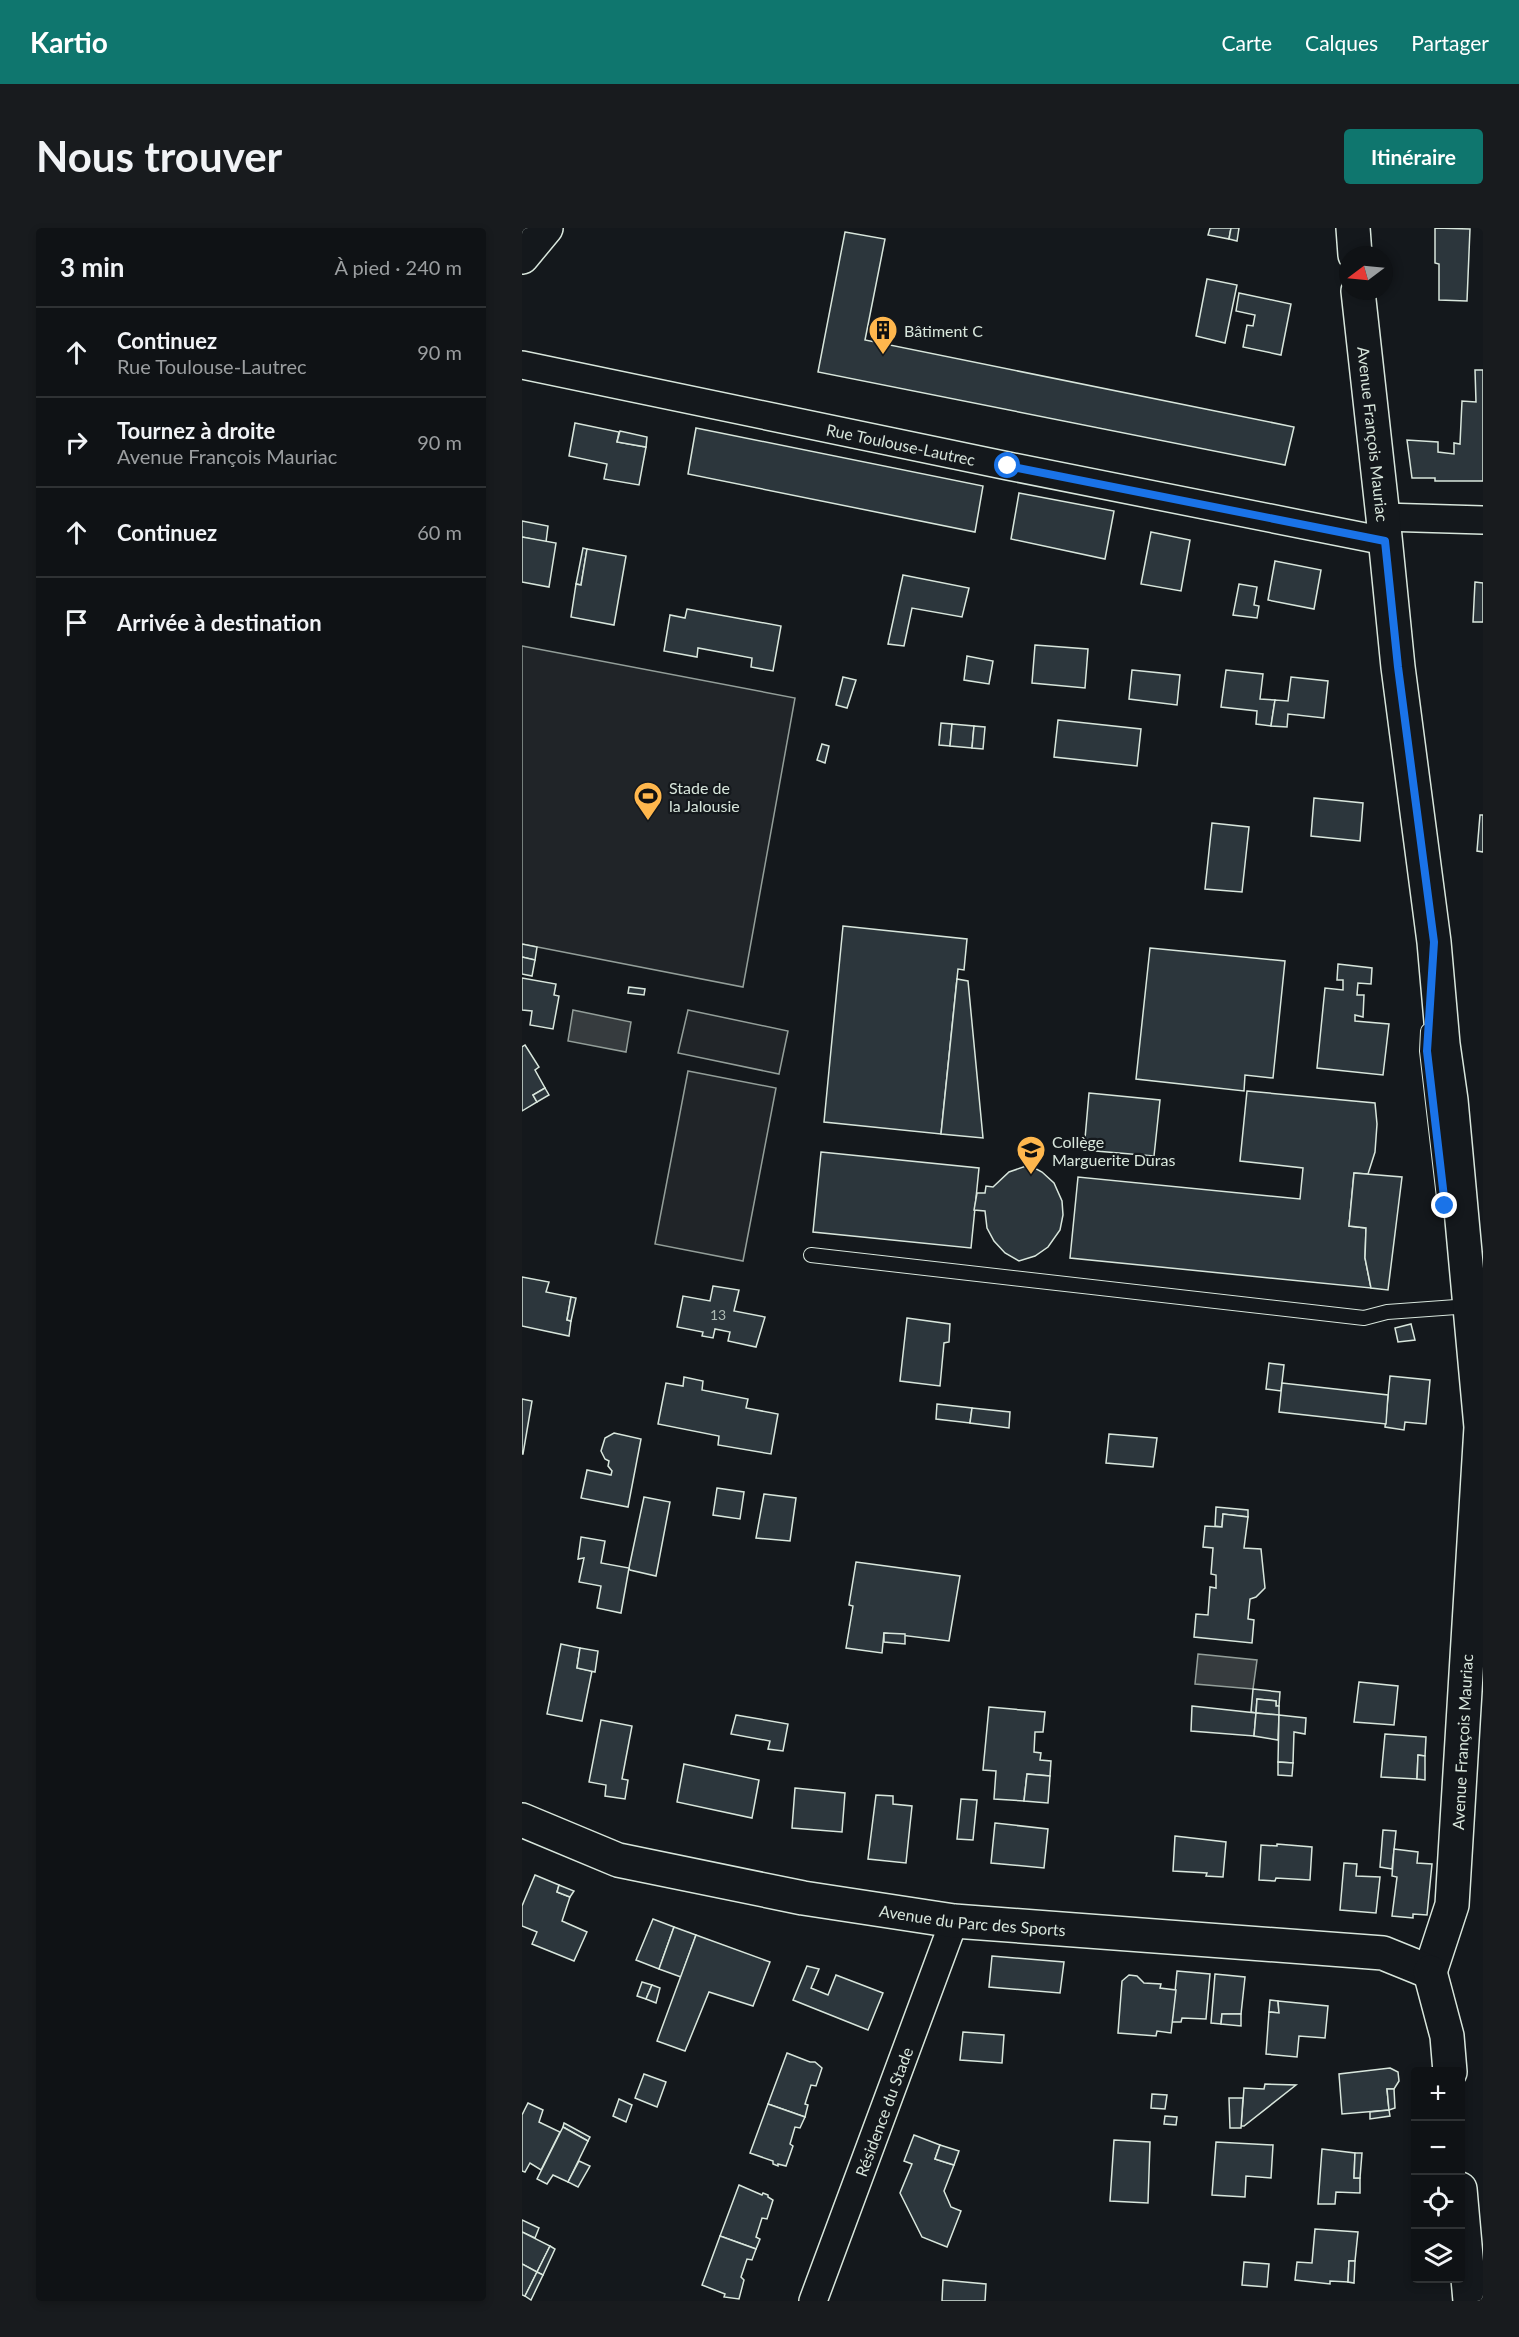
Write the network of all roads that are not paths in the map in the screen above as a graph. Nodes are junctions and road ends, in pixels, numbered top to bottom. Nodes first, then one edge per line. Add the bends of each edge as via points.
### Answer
1 (546, 228) edge
2 (1353, 228) edge
3 (1354, 246) edge
4 (522, 257) edge
5 (1359, 300) edge
6 (522, 364) edge
7 (1483, 520) edge
8 (1384, 529) junction
9 (1434, 942) junction
10 (1446, 1217) dead end
11 (811, 1255) dead end
12 (1460, 1303) junction
13 (1482, 1427) edge
14 (522, 1820) edge
15 (954, 1921) junction
16 (1430, 1972) junction
17 (1450, 2067) edge
18 (1464, 2229) edge
19 (813, 2301) edge
20 (1470, 2301) edge

1 - 4 street
2 - 3 street
5 - 8 street, Avenue François Mauriac
6 - 8 street, Rue Toulouse-Lautrec via 1008,466
7 - 8 street, Rue Toulouse-Lautrec
8 - 9 street, Avenue François Mauriac
9 - 10 lane via 1427,1051
9 - 12 street, Avenue François Mauriac via 1458,1165
11 - 12 lane via 1364,1318
12 - 13 street, Avenue François Mauriac
13 - 16 street, Avenue François Mauriac via 1452,1905
14 - 15 street, Avenue du Parc des Sports via 618,1860 803,1898
15 - 16 street, Avenue du Parc des Sports via 1383,1953
15 - 19 street, Résidence du Stade
16 - 17 street via 1447,2036
18 - 20 street

